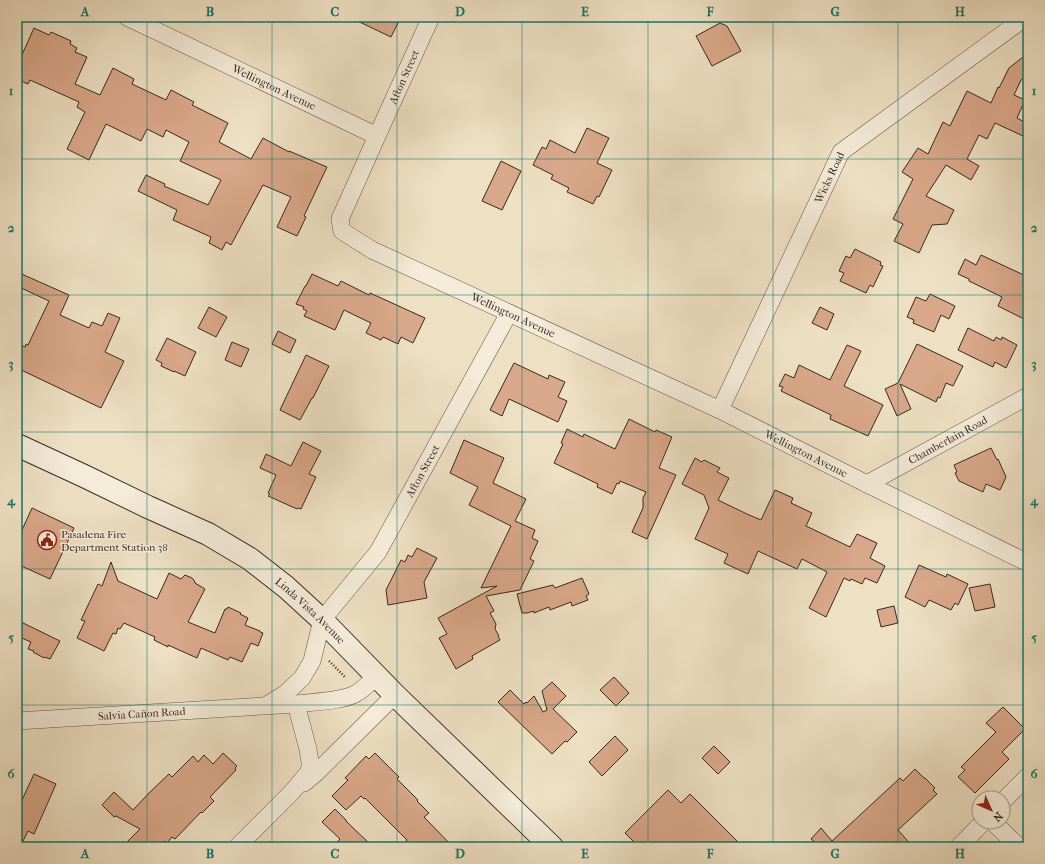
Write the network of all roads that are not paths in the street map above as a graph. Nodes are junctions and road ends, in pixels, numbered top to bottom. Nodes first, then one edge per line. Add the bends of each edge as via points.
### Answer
1 (127, 17) edge
2 (431, 17) edge
3 (1026, 17) edge
4 (378, 136) junction
5 (509, 313) junction
6 (1028, 396) edge
7 (720, 410) junction
8 (17, 445) edge
9 (867, 484) junction
10 (1028, 563) edge
11 (322, 620) junction
12 (377, 676) junction
13 (395, 695) junction
14 (296, 704) junction
15 (267, 705) junction
16 (17, 721) edge
17 (1028, 776) edge
18 (291, 793) junction
19 (1011, 794) edge
20 (975, 830) edge
21 (1001, 830) edge
22 (237, 847) edge
23 (552, 847) edge
24 (959, 847) edge
25 (1019, 847) edge

1 - 4 street, Wellington Avenue
2 - 4 street, Afton Street
3 - 7 street, Wicks Road via 841,152
4 - 5 street, Wellington Avenue via 340,219 342,231 372,250
5 - 7 street, Wellington Avenue
5 - 11 street, Afton Street via 378,552
6 - 9 street, Chamberlain Road
7 - 9 street, Wellington Avenue
8 - 11 main road, Linda Vista Avenue via 208,534 250,559
9 - 10 street, Wellington Avenue
11 - 12 main road, Linda Vista Avenue
11 - 15 street, Salvia Cañon Road via 312,661 302,678 285,694
12 - 13 main road, Linda Vista Avenue
12 - 14 street, Salvia Cañon Road via 353,696
13 - 18 street via 315,774
13 - 23 main road, Linda Vista Avenue
14 - 15 street, Salvia Cañon Road
14 - 18 street via 308,749 310,768
15 - 16 street, Salvia Cañon Road
17 - 19 street
18 - 22 street
20 - 24 street
21 - 25 street

